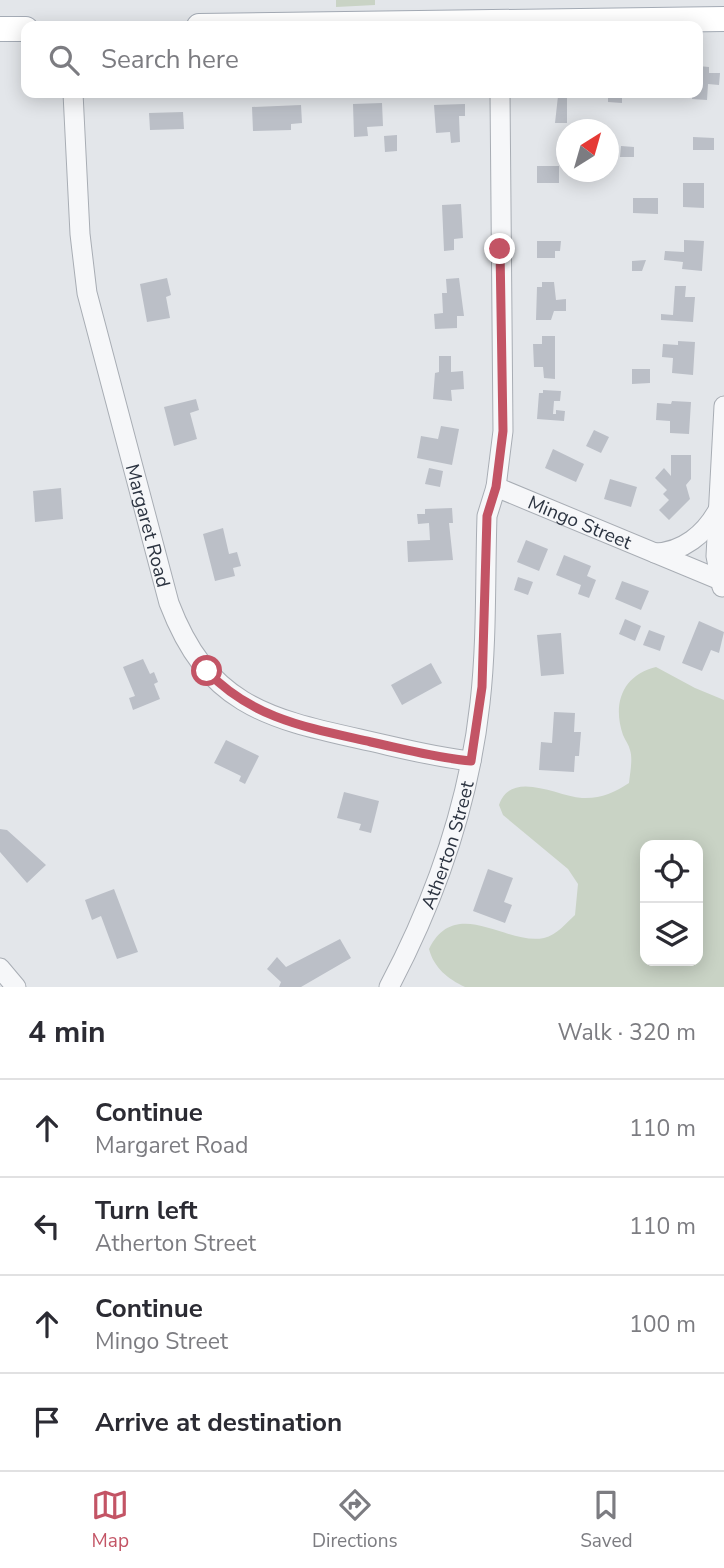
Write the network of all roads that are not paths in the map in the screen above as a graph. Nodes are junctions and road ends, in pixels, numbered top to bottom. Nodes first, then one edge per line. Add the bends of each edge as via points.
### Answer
1 (724, 19) edge
2 (612, 21) edge
3 (0, 29) edge
4 (21, 29) edge
5 (73, 98) edge
6 (500, 98) edge
7 (724, 406) edge
8 (496, 487) junction
9 (719, 509) junction
10 (655, 554) junction
11 (722, 586) edge
12 (471, 761) junction
13 (0, 968) edge
14 (16, 987) edge
15 (389, 987) edge

1 - 2 main road
3 - 4 main road
5 - 12 street, Margaret Road via 87,293 170,603 189,646 229,692 272,717
6 - 8 street via 503,420
7 - 9 street
8 - 10 street, Mingo Street
8 - 12 street, Atherton Street via 487,516 482,687
9 - 10 street via 687,544
9 - 11 street via 716,556
10 - 11 street, Mingo Street
12 - 15 street, Atherton Street via 438,883
13 - 14 street

